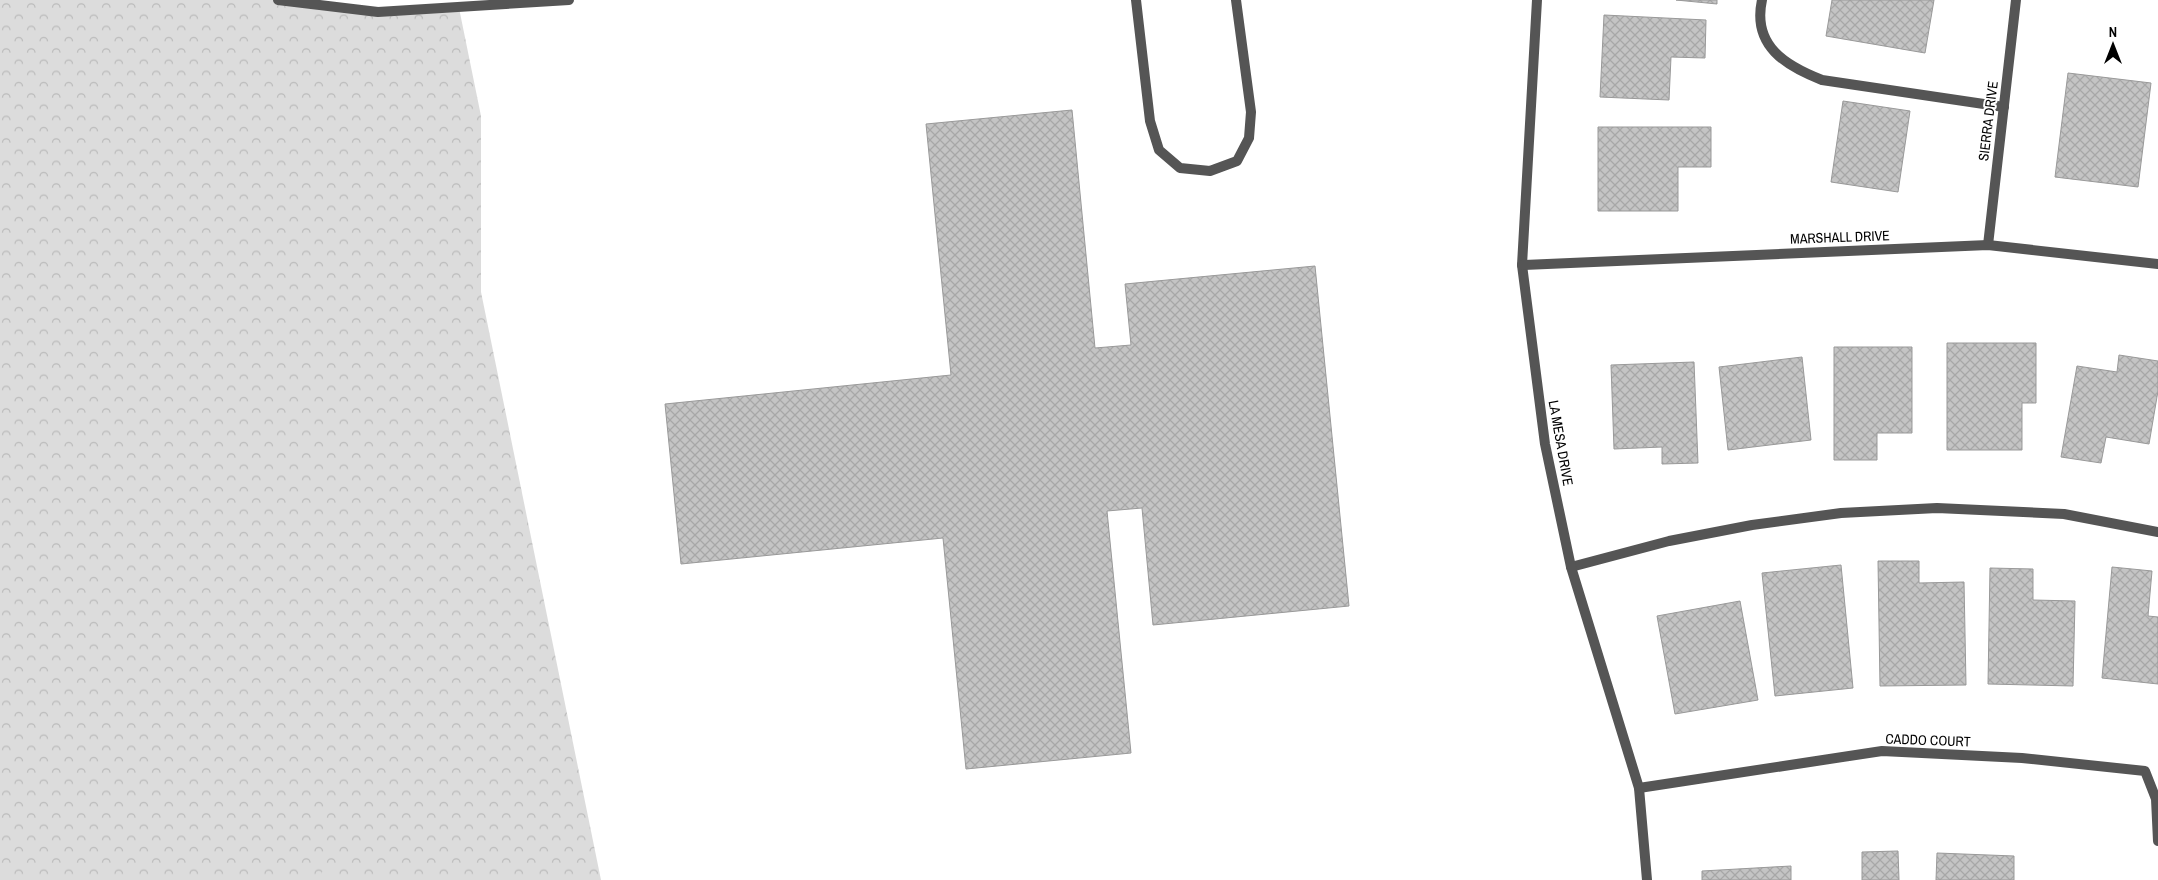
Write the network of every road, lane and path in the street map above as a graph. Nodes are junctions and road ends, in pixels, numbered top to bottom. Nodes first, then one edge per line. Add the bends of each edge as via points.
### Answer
1 (278, 0) edge
2 (569, 0) edge
3 (1136, 0) edge
4 (1236, 0) edge
5 (1537, 0) edge
6 (1762, 0) edge
7 (2016, 0) edge
8 (458, 4) edge
9 (2004, 107) junction
10 (1988, 245) junction
11 (1522, 264) junction
12 (2158, 264) edge
13 (2158, 532) edge
14 (1571, 566) junction
15 (1639, 788) junction
16 (2158, 841) edge
17 (1647, 880) edge

1 - 8 street via 378,12
2 - 8 street
3 - 4 street via 1150,122 1159,150 1180,168 1210,171 1237,161 1249,138 1250,112
5 - 11 street, LA MESA DRIVE
6 - 9 street via 1765,38 1779,58 1796,70 1822,80
7 - 9 street, SIERRA DRIVE
9 - 10 street, SIERRA DRIVE
10 - 11 street, MARSHALL DRIVE
10 - 12 street, MARSHALL DRIVE
11 - 14 street, LA MESA DRIVE via 1545,444
13 - 14 street via 2064,514 1936,508 1841,513 1669,541
14 - 15 street, LA MESA DRIVE
15 - 16 street, CADDO COURT via 1882,751 2022,758 2145,771 2156,799
15 - 17 street, LA MESA DRIVE

